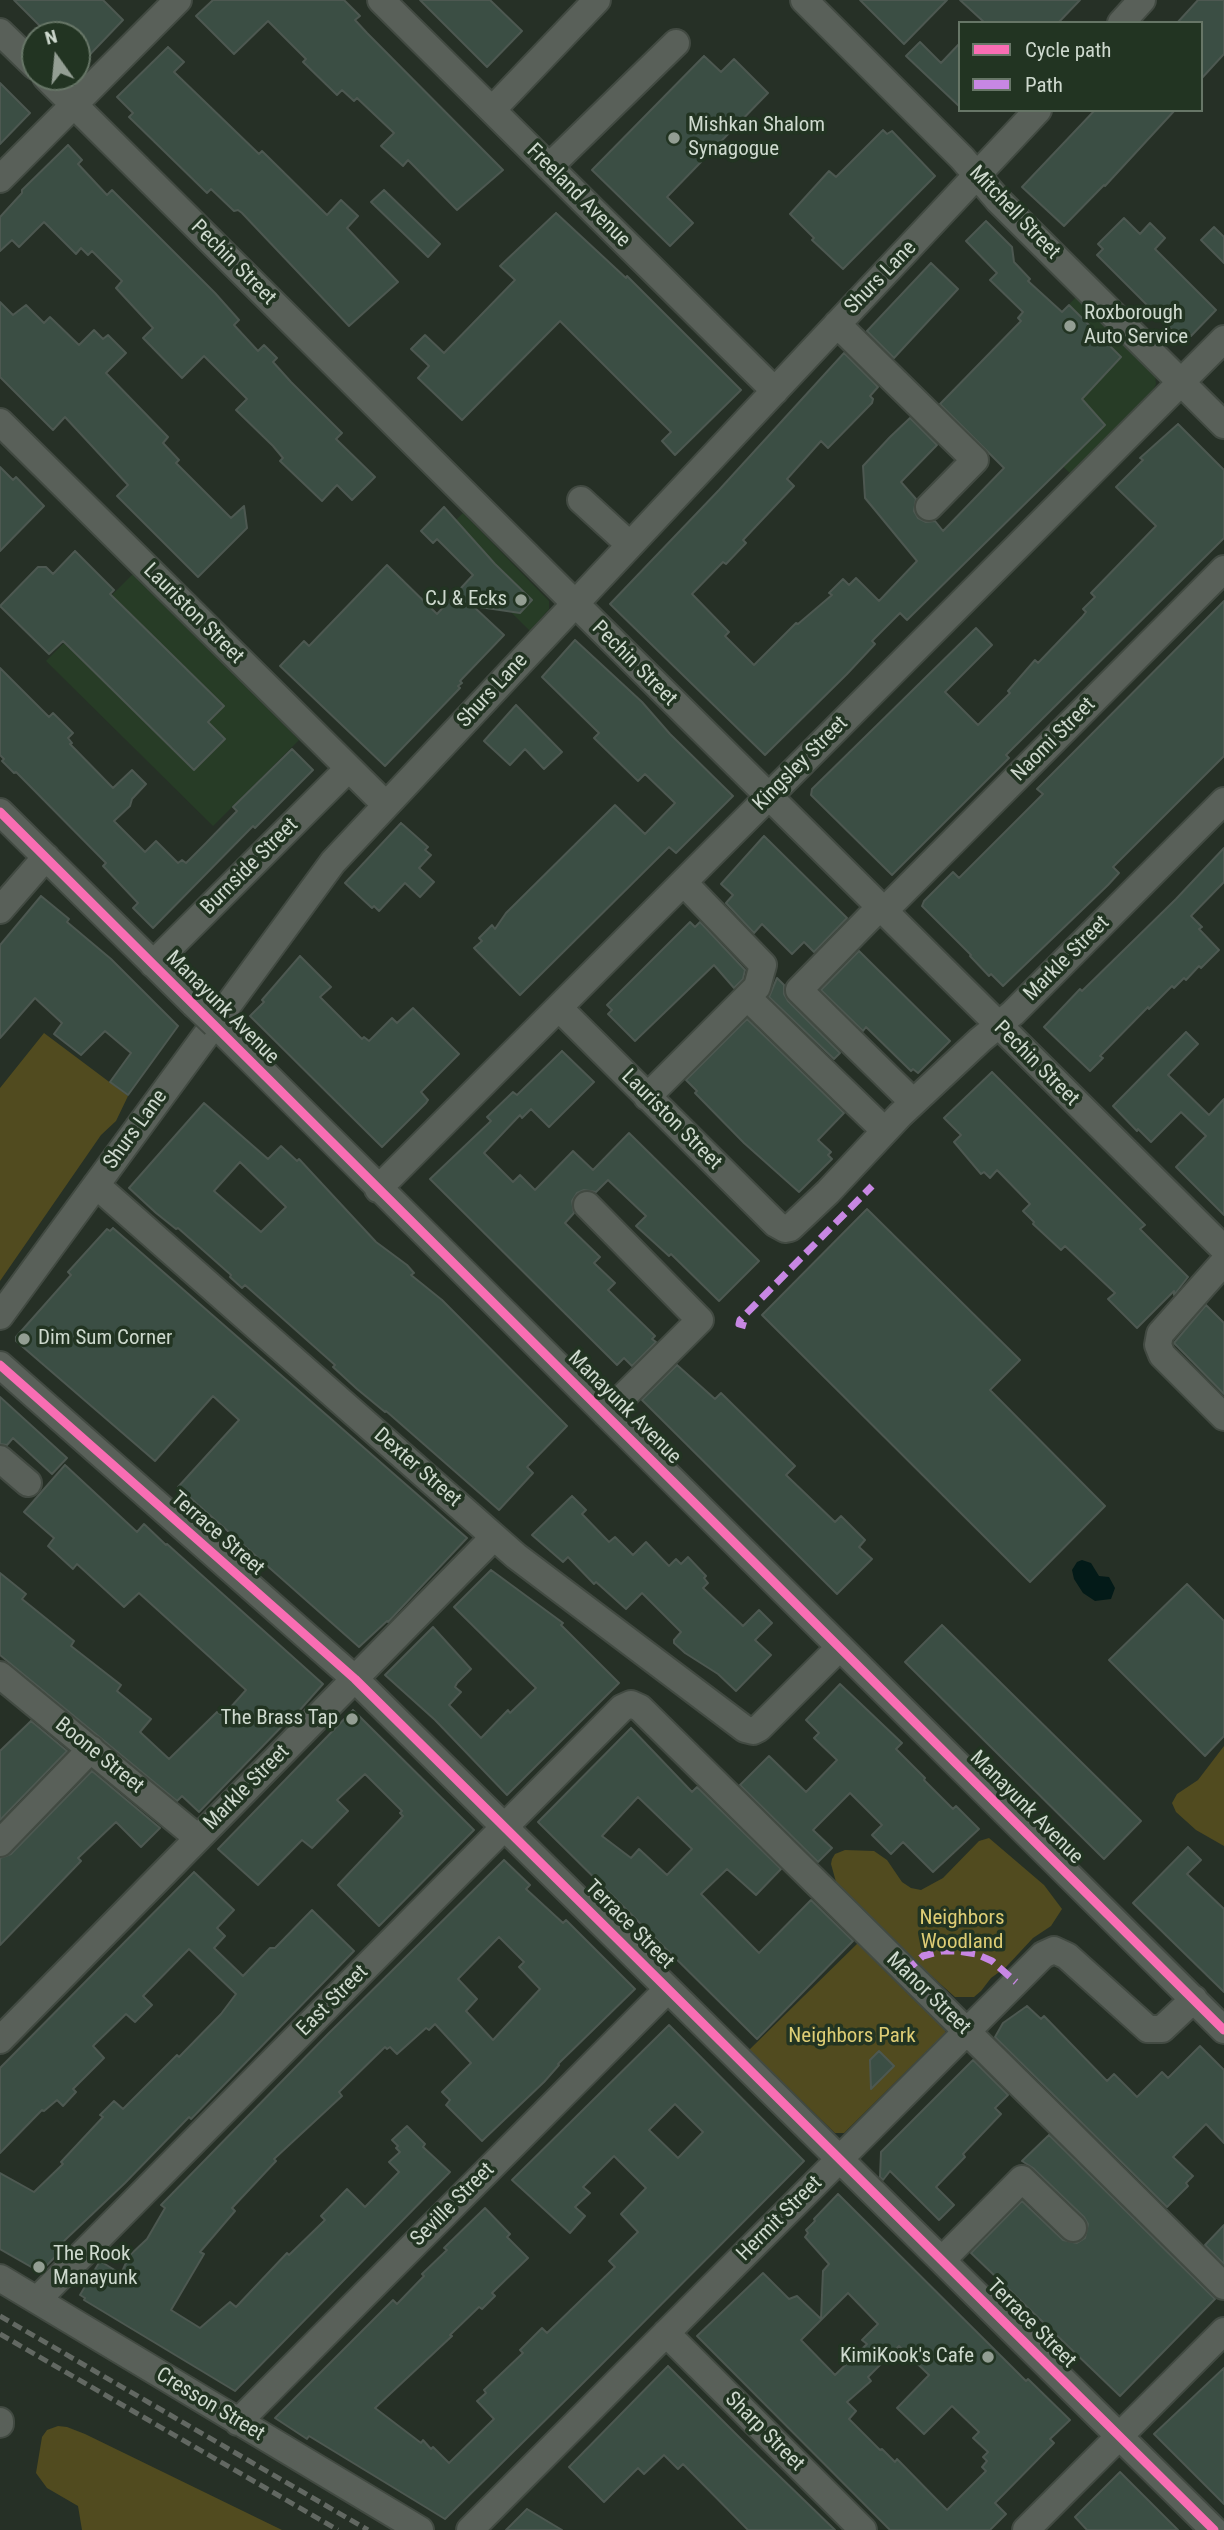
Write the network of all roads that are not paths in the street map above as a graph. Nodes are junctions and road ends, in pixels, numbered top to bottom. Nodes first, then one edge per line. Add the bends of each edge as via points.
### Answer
1 (178, 0) edge
2 (381, 0) edge
3 (597, 0) edge
4 (804, 0) edge
5 (1142, 0) edge
6 (1123, 21) edge
7 (0, 32) edge
8 (676, 43) dead end
9 (21, 52) edge
10 (60, 91) edge
11 (74, 105) junction
12 (492, 110) junction
13 (1036, 112) edge
14 (549, 167) junction
15 (976, 176) junction
16 (0, 179) edge
17 (837, 324) junction
18 (1224, 339) edge
19 (1181, 382) junction
20 (775, 391) junction
21 (0, 422) edge
22 (1224, 425) edge
23 (580, 500) dead end
24 (929, 507) dead end
25 (630, 545) junction
26 (1224, 569) edge
27 (574, 604) junction
28 (348, 769) junction
29 (769, 797) junction
30 (1224, 801) edge
31 (386, 805) junction
32 (0, 812) edge
33 (46, 857) junction
34 (684, 883) junction
35 (882, 909) junction
36 (0, 911) edge
37 (153, 964) junction
38 (763, 965) junction
39 (799, 990) junction
40 (747, 997) junction
41 (559, 1008) junction
42 (997, 1026) junction
43 (647, 1097) junction
44 (913, 1102) junction
45 (884, 1130) junction
46 (96, 1185) junction
47 (378, 1189) junction
48 (587, 1205) dead end
49 (785, 1229) joint
50 (1224, 1250) edge
51 (1224, 1262) edge
52 (0, 1316) edge
53 (0, 1365) edge
54 (606, 1414) junction
55 (1224, 1417) edge
56 (0, 1459) edge
57 (28, 1483) dead end
58 (494, 1537) junction
59 (840, 1647) junction
60 (0, 1675) edge
61 (355, 1679) junction
62 (631, 1704) joint
63 (91, 1749) junction
64 (505, 1826) junction
65 (198, 1838) junction
66 (0, 1843) edge
67 (668, 1989) junction
68 (1194, 1999) junction
69 (1224, 2030) edge
70 (966, 2031) junction
71 (0, 2040) edge
72 (840, 2159) junction
73 (1073, 2228) dead end
74 (942, 2260) junction
75 (0, 2278) edge
76 (1224, 2286) edge
77 (37, 2300) junction
78 (1224, 2330) edge
79 (666, 2333) junction
80 (238, 2422) junction
81 (1119, 2436) junction
82 (421, 2530) edge
83 (470, 2530) edge
84 (863, 2530) edge
85 (1026, 2530) edge
86 (1214, 2530) edge

1 - 11 street
2 - 12 street, Freeland Avenue
3 - 12 street
4 - 15 street, Mitchell Street
5 - 6 street
7 - 9 street
8 - 14 street
10 - 11 street, Pechin Street
11 - 16 street
11 - 27 street, Pechin Street
12 - 14 street, Freeland Avenue
13 - 15 street, Shurs Lane
14 - 20 street, Freeland Avenue
15 - 17 street, Shurs Lane
15 - 19 street, Mitchell Street
17 - 20 street, Shurs Lane
17 - 24 street via 975,460
18 - 19 street, Kingsley Street
19 - 22 street, Mitchell Street
19 - 29 street, Kingsley Street
20 - 25 street, Shurs Lane
21 - 28 street, Lauriston Street
23 - 25 street
25 - 27 street, Shurs Lane
26 - 35 street, Naomi Street
27 - 29 street, Pechin Street
27 - 31 street, Shurs Lane
28 - 31 street, Lauriston Street
28 - 37 street, Burnside Street
29 - 34 street, Kingsley Street
29 - 35 street, Pechin Street
30 - 42 street, Markle Street
31 - 46 street, Shurs Lane via 315,886
32 - 33 street, Manayunk Avenue
33 - 36 street
33 - 37 street, Manayunk Avenue
34 - 38 street
34 - 41 street, Kingsley Street
35 - 39 street, Naomi Street
35 - 42 street, Pechin Street
37 - 47 street, Manayunk Avenue, bridge
38 - 39 street
38 - 40 street via 757,987
39 - 44 street
40 - 43 street
40 - 45 street
41 - 43 street, Lauriston Street
41 - 47 street, Kingsley Street
42 - 44 street, Markle Street
42 - 50 street, Pechin Street
43 - 49 street, Lauriston Street
44 - 45 street, Markle Street
45 - 49 street, Markle Street via 828,1192
46 - 52 street, Shurs Lane
46 - 58 street, Dexter Street
47 - 54 street, Manayunk Avenue
48 - 54 street via 700,1320
51 - 55 street via 1160,1334 1158,1345 1162,1355
53 - 61 street, Terrace Street
54 - 59 street, Manayunk Avenue
56 - 57 street
58 - 59 street, Dexter Street via 745,1729 759,1728
58 - 61 street, Markle Street
59 - 68 street, Manayunk Avenue
60 - 63 street, Boone Street
61 - 64 street, Terrace Street
61 - 65 street, Markle Street
62 - 64 street, East Street
62 - 70 street, Manor Street
63 - 65 street, Boone Street
63 - 66 street
64 - 67 street, Terrace Street
64 - 77 street, East Street
65 - 71 street, Markle Street
67 - 72 street, Terrace Street
67 - 80 street, Seville Street
68 - 69 street, Manayunk Avenue
68 - 70 street, Hermit Street via 1161,2029 1148,2029 1067,1956 1054,1950 1043,1955
70 - 72 street, Hermit Street
70 - 76 street, Manor Street
72 - 74 street, Terrace Street
72 - 79 street, Hermit Street
73 - 74 street via 1022,2179
74 - 81 street, Terrace Street
75 - 77 street, Cresson Street
77 - 80 street, Cresson Street
78 - 81 street
79 - 83 street, Hermit Street
79 - 84 street, Sharp Street
80 - 82 street, Cresson Street
81 - 85 street
81 - 86 street, Terrace Street

